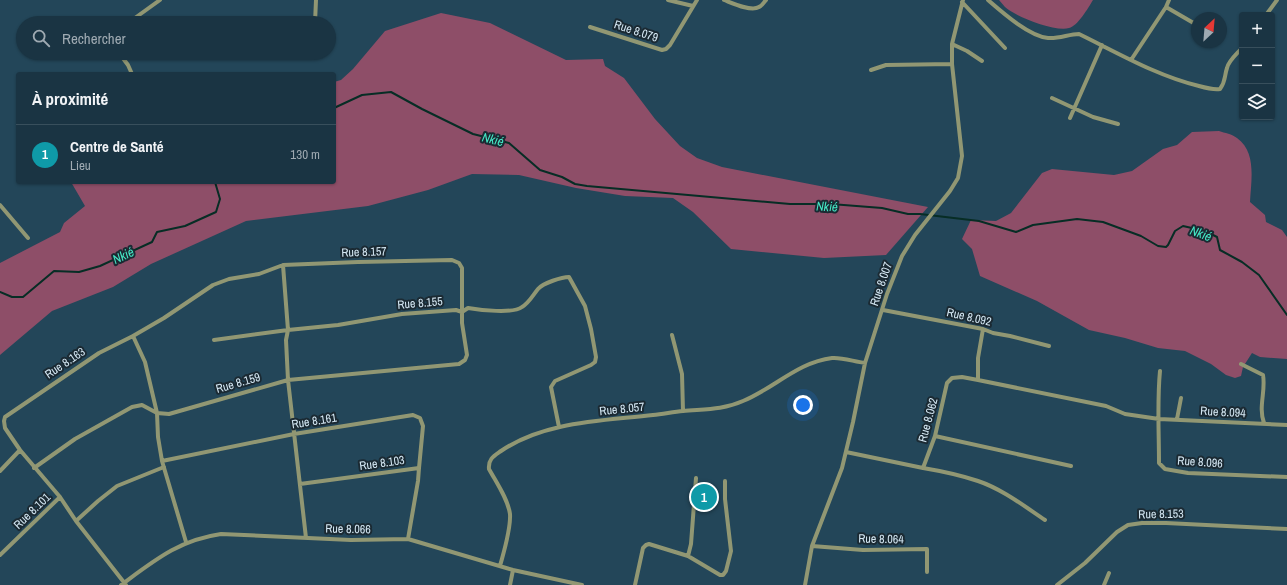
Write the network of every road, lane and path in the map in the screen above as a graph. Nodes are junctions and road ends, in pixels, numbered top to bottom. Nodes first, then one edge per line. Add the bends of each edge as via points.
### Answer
1 (160, 0) edge
2 (316, 0) edge
3 (668, 0) edge
4 (697, 0) edge
5 (724, 0) edge
6 (766, 0) edge
7 (988, 0) edge
8 (1169, 0) edge
9 (1276, 0) edge
10 (963, 1) edge
11 (694, 6) junction
12 (1166, 7) junction
13 (1268, 12) edge
14 (138, 16) edge
15 (316, 16) edge
16 (1191, 22) edge
17 (590, 27) dead end
18 (952, 44) junction
19 (1102, 45) junction
20 (1005, 48) dead end
21 (1239, 51) edge
22 (124, 60) edge
23 (1131, 60) junction
24 (982, 61) dead end
25 (952, 64) junction
26 (871, 70) dead end
27 (131, 72) edge
28 (1052, 98) dead end
29 (1075, 108) junction
30 (1070, 118) dead end
31 (1118, 124) dead end
32 (0, 205) edge
33 (28, 238) dead end
34 (283, 265) junction
35 (883, 310) junction
36 (462, 312) junction
37 (983, 329) junction
38 (288, 330) junction
39 (672, 335) dead end
40 (133, 336) junction
41 (214, 340) dead end
42 (1049, 346) dead end
43 (865, 363) junction
44 (1242, 364) dead end
45 (1160, 371) dead end
46 (288, 380) junction
47 (978, 380) junction
48 (1181, 398) dead end
49 (683, 411) junction
50 (157, 413) junction
51 (1158, 418) junction
52 (1177, 419) junction
53 (1264, 424) junction
54 (1287, 425) edge
55 (558, 427) junction
56 (294, 434) junction
57 (935, 436) junction
58 (20, 450) junction
59 (846, 452) junction
60 (162, 461) junction
61 (1071, 466) dead end
62 (164, 467) junction
63 (34, 468) junction
64 (419, 468) junction
65 (923, 468) junction
66 (0, 472) edge
67 (1287, 477) edge
68 (696, 478) dead end
69 (725, 481) dead end
70 (300, 484) junction
71 (60, 498) junction
72 (1045, 520) dead end
73 (76, 521) junction
74 (1287, 529) edge
75 (306, 538) junction
76 (408, 539) junction
77 (186, 542) junction
78 (812, 546) junction
79 (0, 555) edge
80 (688, 556) junction
81 (500, 566) junction
82 (513, 570) junction
83 (927, 572) dead end
84 (1109, 573) dead end
85 (124, 584) edge
86 (510, 585) edge
87 (582, 585) edge
88 (635, 585) edge
89 (805, 585) edge
90 (1057, 585) edge
91 (1104, 585) edge

1 - 14 street
2 - 15 street
3 - 11 street
4 - 11 street, Rue 8.079
5 - 6 street via 754,9
7 - 19 street via 1012,20 1046,38 1079,34
8 - 12 street
9 - 13 street
10 - 18 street, Rue 8.007
10 - 20 street
11 - 17 street, Rue 8.079 via 670,45 662,50
12 - 16 street
12 - 23 street
18 - 24 street
18 - 25 street, Rue 8.007
19 - 23 street
19 - 29 street
21 - 23 street via 1229,62 1225,83 1220,89 1214,90 1182,82
22 - 27 street
25 - 26 street via 886,65
25 - 35 street, Rue 8.007 via 962,156 958,178 902,256
28 - 29 street
29 - 30 street
29 - 31 street via 1093,117
32 - 33 street
34 - 36 street, Rue 8.157 via 452,260 459,263 462,268
34 - 38 street
34 - 40 street via 259,274 229,279 213,285
35 - 37 street, Rue 8.092
35 - 43 street, Rue 8.007
36 - 38 street, Rue 8.155 via 456,310 402,314
36 - 46 street, Rue 8.159 via 467,354 465,360 459,364
36 - 55 street, Rue 8.155 via 468,308 510,312 522,308 539,288 569,277 585,306 596,357 591,365 555,381 551,387
37 - 42 street, Rue 8.092
37 - 47 street via 978,358
38 - 41 street, Rue 8.155
38 - 46 street
39 - 49 street via 682,374
40 - 50 street via 145,362
40 - 58 street, Rue 8.163 via 99,353 5,417 4,428
43 - 49 street, Rue 8.057 via 833,358 814,362 743,402 715,410
43 - 59 street, Rue 8.007
44 - 53 street via 1263,375 1265,383 1261,408
45 - 51 street, Rue 8.096
46 - 50 street, Rue 8.159 via 169,414
46 - 56 street
47 - 51 street, Rue 8.094 via 1106,406 1126,414
47 - 57 street, Rue 8.062 via 962,377 952,378 947,383
48 - 52 street
49 - 55 street, Rue 8.057
50 - 60 street
50 - 63 street, Rue 8.159 via 142,405 132,407 75,439
51 - 52 street, Rue 8.094
51 - 67 street, Rue 8.096 via 1159,463 1165,469 1188,473
52 - 53 street, Rue 8.094
53 - 54 street, Rue 8.094
55 - 81 street, Rue 8.057 via 512,444 490,458 489,469 510,514
56 - 60 street, Rue 8.161
56 - 64 street, Rue 8.161 via 413,415 420,418 423,426
56 - 70 street
57 - 61 street
57 - 65 street, Rue 8.062
58 - 63 street, Rue 8.163
58 - 66 street
59 - 65 street
59 - 78 street, Rue 8.007
60 - 62 street
62 - 73 street via 117,486
62 - 77 street
63 - 71 street, Rue 8.163
64 - 70 street, Rue 8.103
64 - 76 street, Rue 8.103
65 - 72 street via 979,481
68 - 80 street
69 - 80 street via 732,551 726,571 720,575
70 - 75 street
71 - 73 street, Rue 8.163
71 - 79 street, Rue 8.101
73 - 85 street, Rue 8.163
74 - 90 street, Rue 8.153 via 1166,522 1128,525
75 - 76 street, Rue 8.066
75 - 77 street, Rue 8.066 via 221,534
76 - 81 street, Rue 8.066
77 - 85 street, Rue 8.066 via 156,559
78 - 83 street, Rue 8.064 via 863,550 927,549
78 - 89 street, Rue 8.007
80 - 88 street via 646,545 643,548
81 - 82 street, Rue 8.066
82 - 86 street
82 - 87 street, Rue 8.066
84 - 91 street

